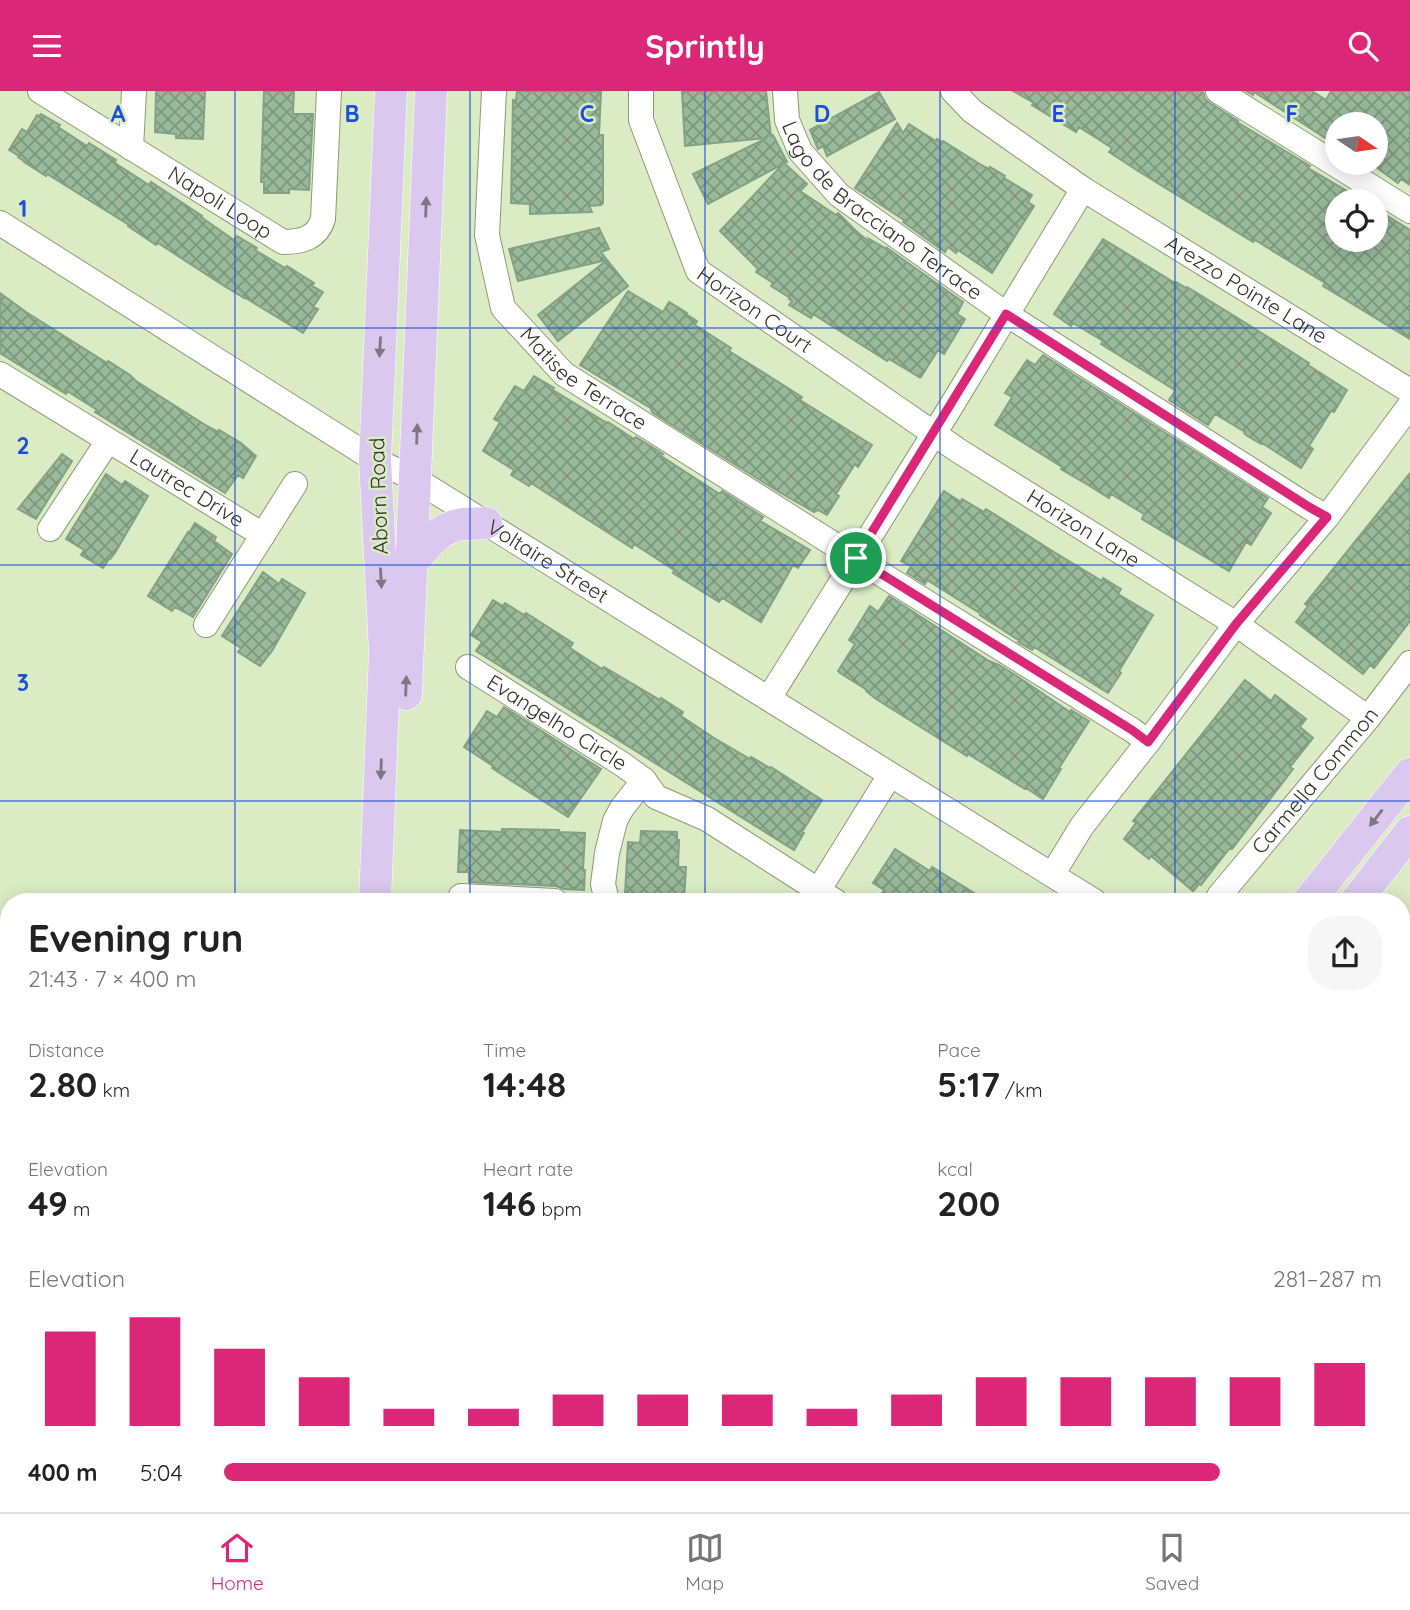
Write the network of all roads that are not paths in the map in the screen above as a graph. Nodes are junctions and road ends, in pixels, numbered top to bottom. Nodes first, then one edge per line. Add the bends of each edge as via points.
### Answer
1 (40, 91) edge
2 (134, 91) edge
3 (329, 91) edge
4 (391, 91) edge
5 (431, 91) edge
6 (494, 91) edge
7 (641, 91) edge
8 (785, 91) edge
9 (953, 91) edge
10 (1218, 91) edge
11 (131, 148) junction
12 (1083, 189) junction
13 (1410, 211) edge
14 (0, 223) edge
15 (1006, 314) junction
16 (0, 374) edge
17 (1410, 391) edge
18 (1410, 405) edge
19 (933, 433) junction
20 (108, 441) junction
21 (375, 460) junction
22 (415, 479) junction
23 (295, 484) dead end
24 (1327, 517) junction
25 (486, 523) junction
26 (50, 529) dead end
27 (263, 535) junction
28 (856, 558) junction
29 (411, 564) junction
30 (1236, 624) junction
31 (206, 625) dead end
32 (1410, 663) edge
33 (468, 667) dead end
34 (769, 698) junction
35 (1368, 718) junction
36 (1148, 742) junction
37 (1410, 774) edge
38 (890, 775) junction
39 (644, 780) junction
40 (1410, 832) edge
41 (1052, 875) junction
42 (375, 893) edge
43 (397, 893) edge
44 (605, 893) edge
45 (821, 893) edge
46 (828, 893) edge
47 (1081, 893) edge
48 (1222, 893) edge
49 (1315, 893) edge
50 (1362, 893) edge

1 - 11 street, Napoli Loop
2 - 11 street
3 - 11 street, Napoli Loop via 323,219 311,237 298,242 283,242
4 -> 21 main road, Aborn Road
22 -> 5 main road, Aborn Road
6 - 28 street, Matisee Terrace via 487,235 503,308 564,373
7 - 19 street, Horizon Court via 641,120 698,271
8 - 15 street, Lago de Bracciano Terrace via 787,120 800,151 839,195
9 - 12 street, Arezzo Pointe Lane via 972,111
10 - 13 street
12 - 15 street
12 - 17 street, Arezzo Pointe Lane
14 - 21 street, Voltaire Street
15 - 19 street
15 - 24 street, Lago de Bracciano Terrace
16 - 20 street, Lautrec Drive
18 - 24 street
19 - 28 street
19 - 30 street, Horizon Lane
20 - 26 street, Lautrec Drive
20 - 27 street, Lautrec Drive
21 - 22 street, Voltaire Street
21 -> 42 main road, Aborn Road via 385,652
22 - 25 street, Voltaire Street
22 - 29 main road, Aborn Road
23 - 27 street, Lautrec Drive
24 - 30 street
25 - 29 main road via 448,528
25 - 34 street, Voltaire Street
27 - 31 street, Lautrec Drive
28 - 34 street
28 - 36 street, Matisee Terrace
43 -> 29 main road, Aborn Road
30 - 35 street, Horizon Lane
30 - 36 street
32 - 35 street, Carmella Common
33 - 39 street, Evangelho Circle
34 - 38 street, Voltaire Street
35 - 48 street, Carmella Common
36 - 41 street via 1082,826
37 -> 49 main road
38 - 41 street, Voltaire Street
38 - 46 street
39 - 44 street, Evangelho Circle via 615,821 607,853
39 - 45 street, Evangelho Circle via 656,797 707,819
40 - 50 main road
41 - 47 street, Voltaire Street

